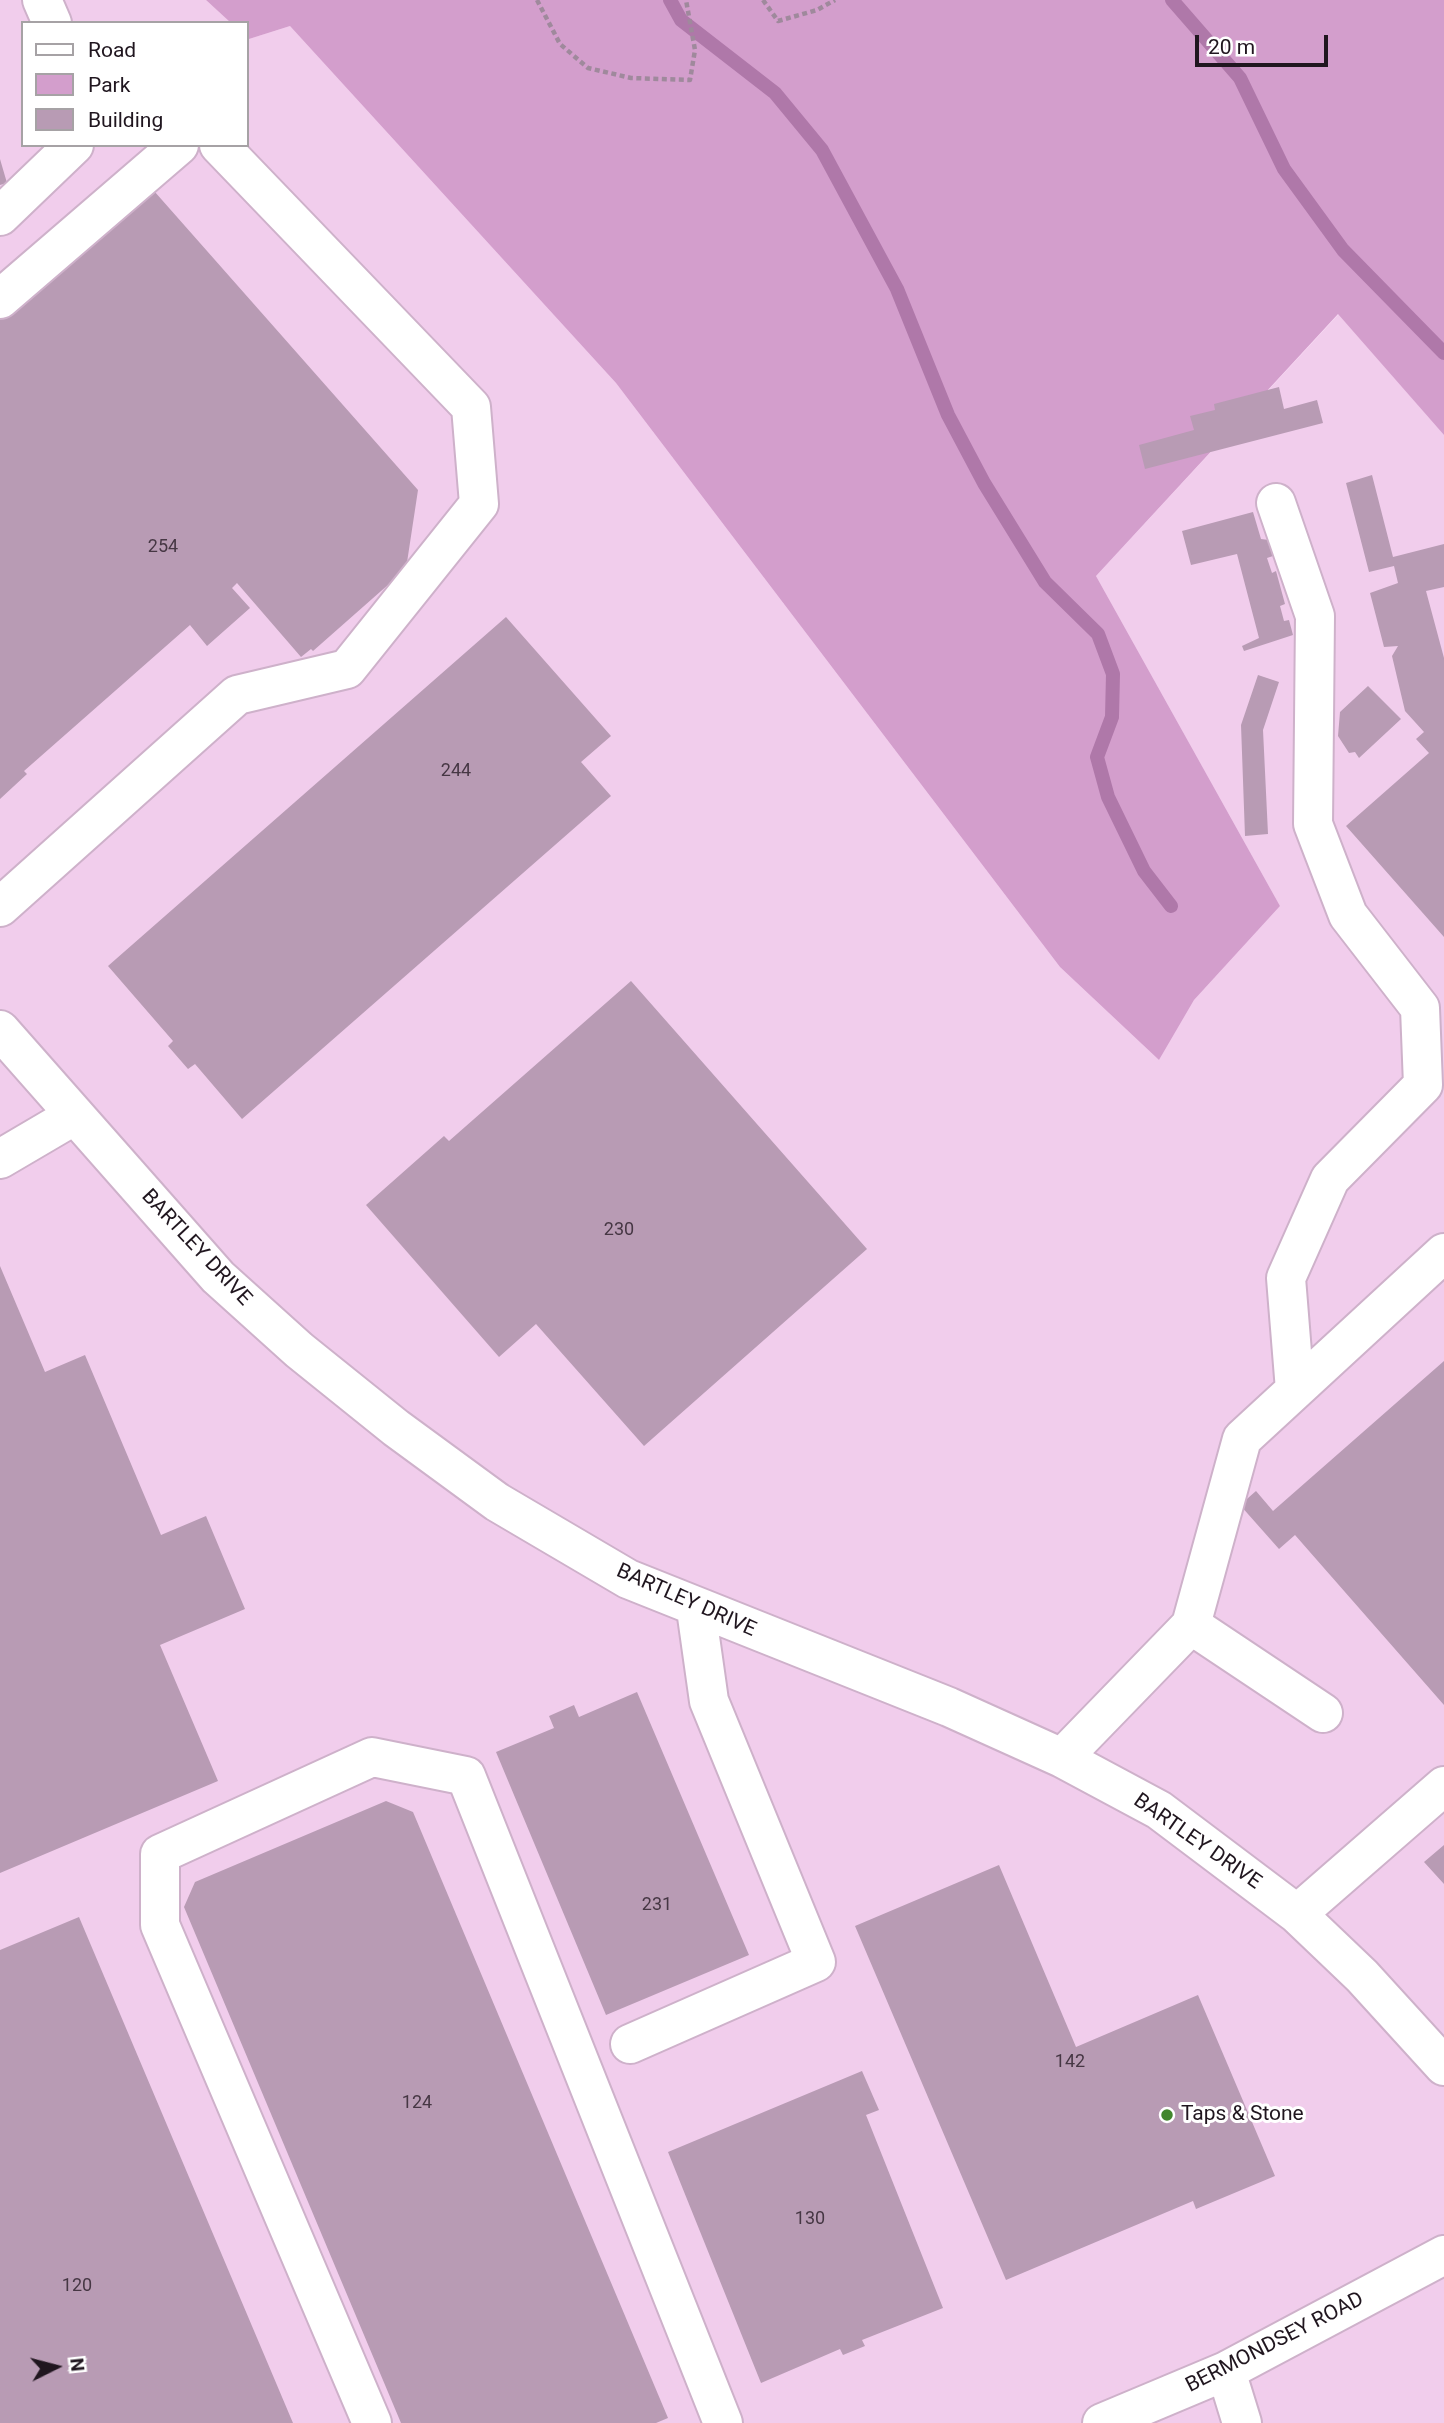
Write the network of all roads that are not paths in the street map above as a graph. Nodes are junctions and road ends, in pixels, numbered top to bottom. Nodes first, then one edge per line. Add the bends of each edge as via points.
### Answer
1 (42, 0) edge
2 (51, 21) edge
3 (72, 147) edge
4 (177, 147) edge
5 (221, 147) edge
6 (0, 216) edge
7 (0, 299) edge
8 (1276, 503) dead end
9 (0, 907) edge
10 (0, 1030) edge
11 (75, 1115) junction
12 (0, 1159) edge
13 (1444, 1253) edge
14 (1295, 1390) junction
15 (696, 1609) junction
16 (1191, 1625) junction
17 (1323, 1713) dead end
18 (1062, 1758) junction
19 (1444, 1786) edge
20 (1297, 1914) junction
21 (630, 2044) dead end
22 (1444, 2066) edge
23 (1444, 2255) edge
24 (1226, 2371) junction
25 (1110, 2421) edge
26 (372, 2423) edge
27 (723, 2423) edge
28 (1242, 2423) edge

1 - 2 street
3 - 6 street
4 - 7 street
5 - 9 street via 471,407 479,504 347,669 237,695
8 - 14 street via 1315,616 1313,824 1348,915 1420,1008 1423,1085 1330,1179 1286,1278
10 - 11 street, BARTLEY DRIVE
11 - 12 street
11 - 15 street, BARTLEY DRIVE via 218,1277 299,1350 497,1502 628,1579
13 - 14 street
14 - 16 street via 1242,1439
15 - 18 street, BARTLEY DRIVE via 949,1707
15 - 21 street via 709,1701 816,1962
16 - 17 street
16 - 18 street
18 - 20 street, BARTLEY DRIVE via 1159,1810
19 - 20 street
20 - 22 street, BARTLEY DRIVE via 1362,1976
23 - 24 street, BERMONDSEY ROAD
24 - 25 street, BERMONDSEY ROAD
24 - 28 street
26 - 27 street via 160,1925 160,1854 372,1757 466,1776

